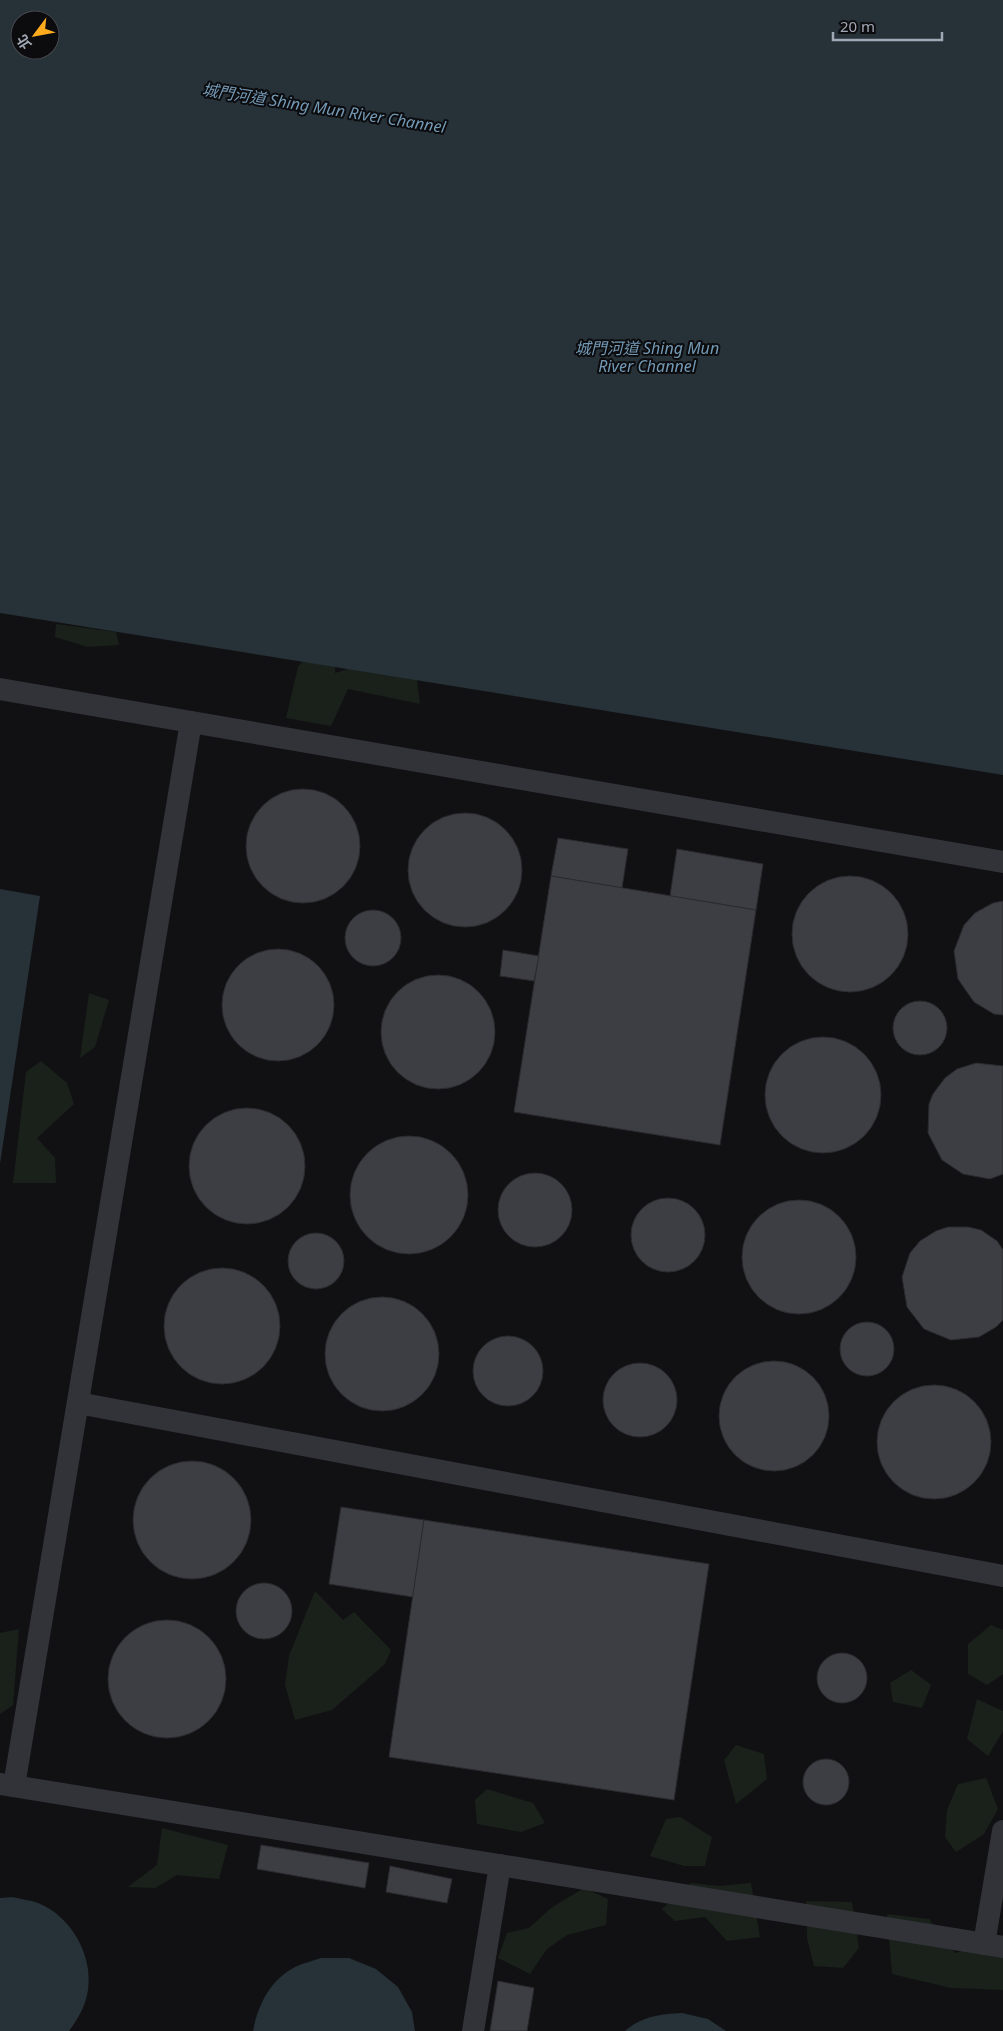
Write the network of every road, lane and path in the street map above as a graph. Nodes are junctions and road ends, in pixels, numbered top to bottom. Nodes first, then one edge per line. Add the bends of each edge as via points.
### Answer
1 (0, 689) edge
2 (191, 722) junction
3 (1003, 862) edge
4 (78, 1403) junction
5 (1003, 1576) edge
6 (7, 1785) edge
7 (1003, 1831) edge
8 (500, 1865) junction
9 (993, 1946) edge
10 (472, 2031) edge

1 - 2 lane
2 - 3 lane
2 - 4 lane
4 - 5 lane
4 - 6 lane
6 - 8 lane
7 - 9 lane
8 - 9 lane
8 - 10 lane

